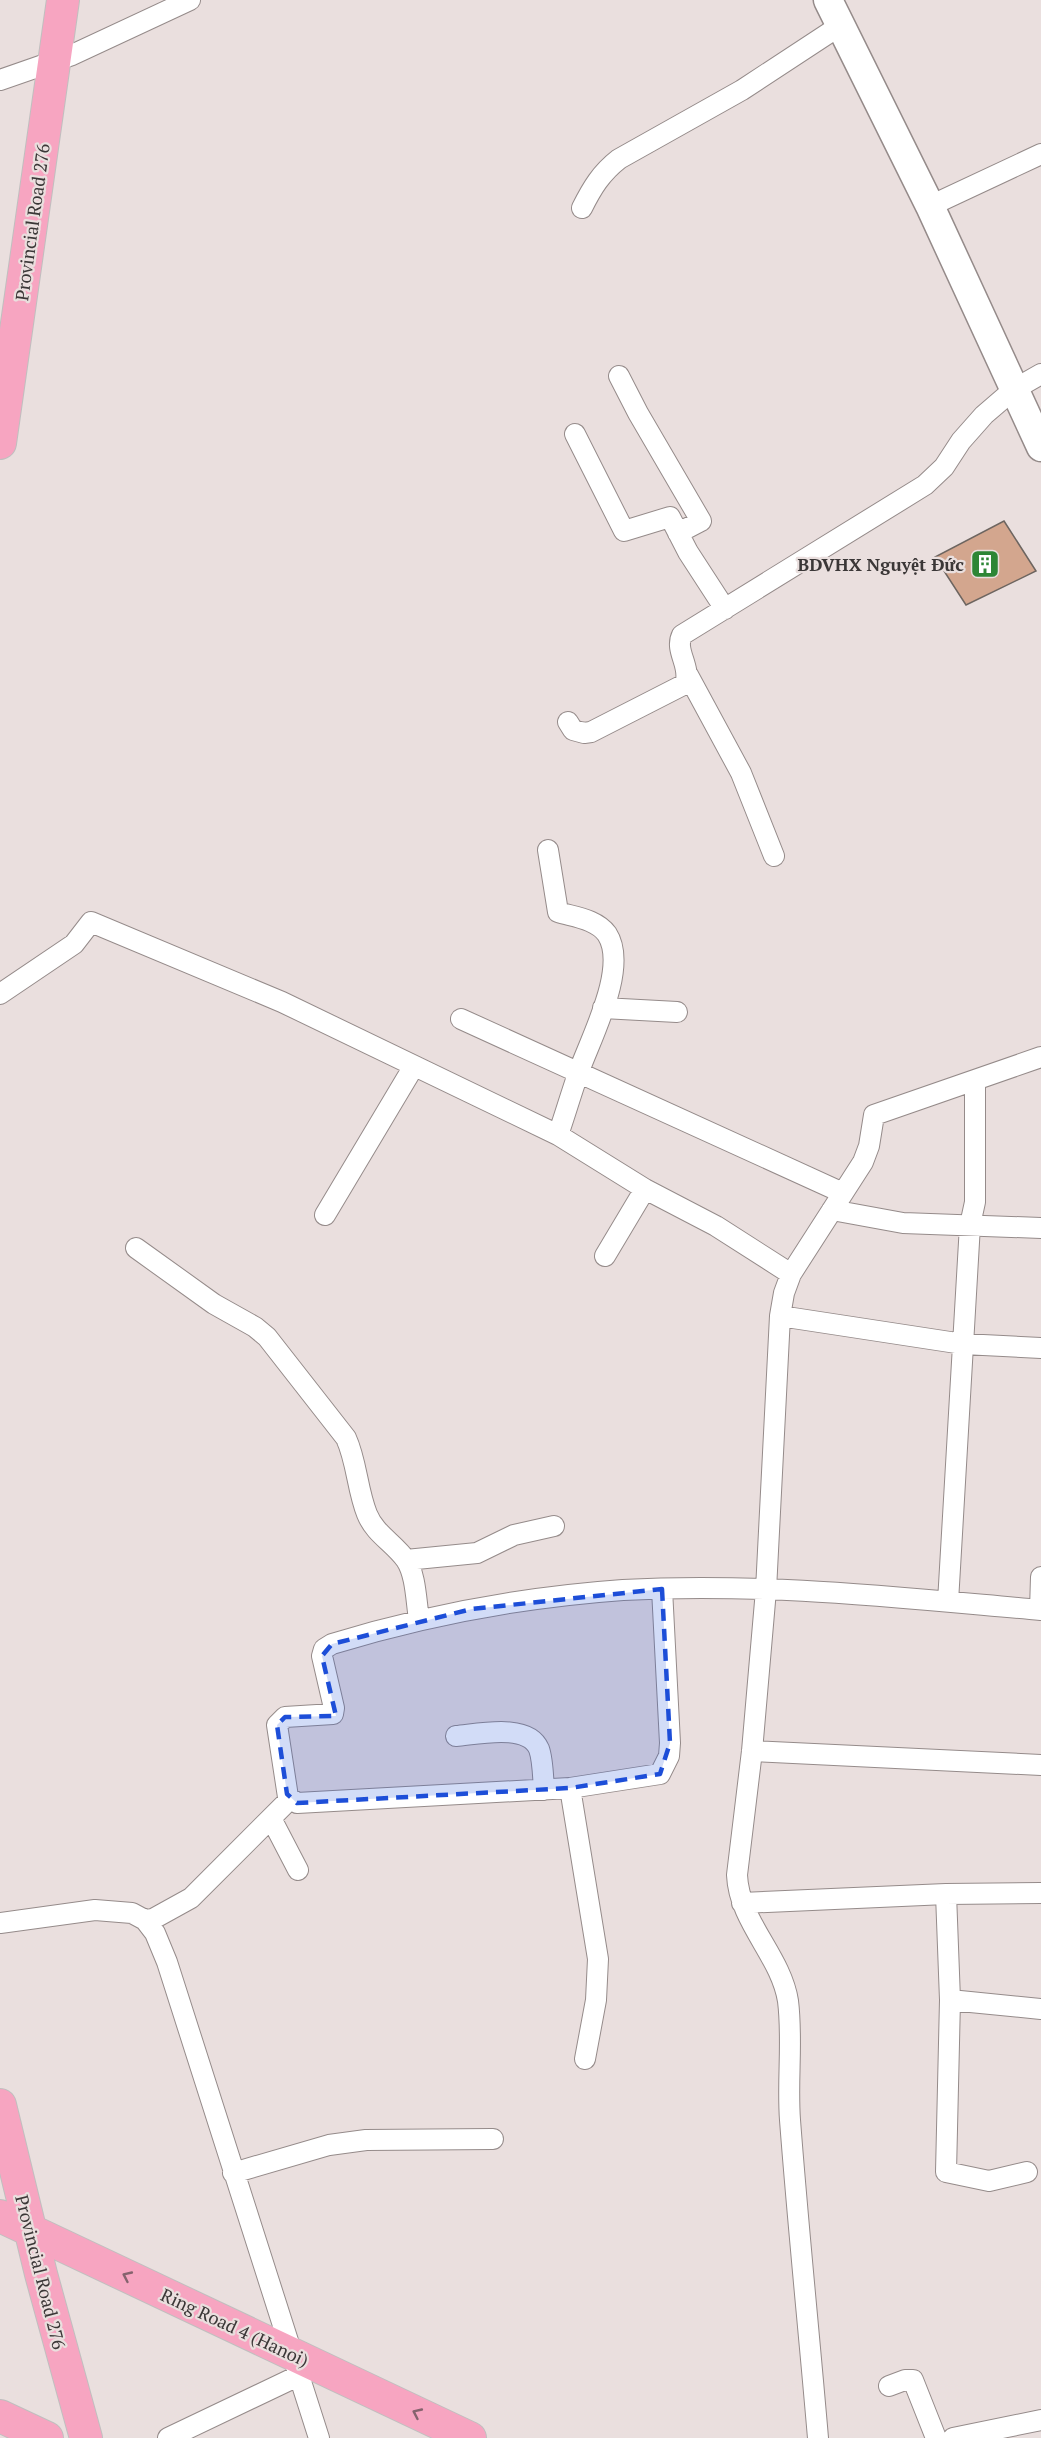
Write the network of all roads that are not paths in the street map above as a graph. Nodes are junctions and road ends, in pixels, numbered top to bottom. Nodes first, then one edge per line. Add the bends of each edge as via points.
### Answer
1 (63, 0) edge
2 (190, 0) edge
3 (828, 0) edge
4 (841, 25) junction
5 (54, 61) junction
6 (0, 80) edge
7 (1041, 154) edge
8 (930, 207) junction
9 (582, 208) dead end
10 (1041, 374) edge
11 (620, 376) dead end
12 (1014, 390) junction
13 (575, 434) dead end
14 (0, 443) edge
15 (1041, 447) edge
16 (678, 533) junction
17 (725, 609) junction
18 (688, 675) junction
19 (568, 722) dead end
20 (548, 850) dead end
21 (774, 856) dead end
22 (0, 994) edge
23 (603, 1008) junction
24 (676, 1012) dead end
25 (461, 1019) dead end
26 (1041, 1057) edge
27 (414, 1066) junction
28 (578, 1073) junction
29 (975, 1080) junction
30 (558, 1135) junction
31 (645, 1189) junction
32 (843, 1193) junction
33 (832, 1210) junction
34 (324, 1215) dead end
35 (970, 1225) junction
36 (1041, 1228) edge
37 (136, 1248) dead end
38 (605, 1256) dead end
39 (792, 1274) junction
40 (780, 1316) junction
41 (963, 1344) junction
42 (1041, 1348) edge
43 (554, 1526) dead end
44 (406, 1560) junction
45 (1041, 1577) edge
46 (662, 1589) junction
47 (766, 1590) junction
48 (948, 1602) junction
49 (1041, 1610) edge
50 (419, 1619) junction
51 (456, 1736) dead end
52 (752, 1751) junction
53 (1041, 1766) edge
54 (570, 1788) junction
55 (544, 1790) junction
56 (290, 1799) junction
57 (272, 1820) junction
58 (298, 1870) dead end
59 (1041, 1893) edge
60 (946, 1894) junction
61 (742, 1903) junction
62 (145, 1920) junction
63 (0, 1923) edge
64 (950, 2000) junction
65 (1041, 2009) edge
66 (585, 2059) dead end
67 (0, 2105) edge
68 (494, 2139) dead end
69 (1027, 2172) dead end
70 (233, 2173) junction
71 (0, 2216) edge
72 (30, 2230) junction
73 (295, 2365) junction
74 (889, 2386) dead end
75 (0, 2416) edge
76 (1041, 2420) edge
77 (47, 2438) edge
78 (86, 2438) edge
79 (168, 2438) edge
80 (319, 2438) edge
81 (470, 2438) edge
82 (819, 2438) edge
83 (936, 2438) edge
84 (953, 2438) edge

1 - 5 main road, Provincial Road 276
2 - 5 street
3 - 4 main road
4 - 8 main road
4 - 9 street via 741,90 620,159 595,183
5 - 6 street
5 - 14 main road, Provincial Road 276
7 - 8 street
8 - 12 main road
10 - 12 street
11 - 16 street via 701,521
12 - 15 main road
12 - 17 street via 984,415 925,485
13 - 16 street via 624,531 670,517
16 - 17 street
17 - 18 street via 682,635 679,644
18 - 19 street via 681,687 591,732 573,730
18 - 21 street via 741,773
20 - 23 street via 558,912 592,921 606,933 613,949 613,973
22 - 27 street via 74,944 92,922 282,1002
23 - 24 street
23 - 28 street
25 - 28 street
26 - 29 street
27 - 30 street
27 - 34 street
28 - 30 street
28 - 32 street
29 - 32 street via 874,1115 863,1162
29 - 35 street via 975,1202
30 - 31 street
31 - 38 street
31 - 39 street via 709,1221
32 - 33 street
33 - 35 street via 903,1223
33 - 39 street
35 - 36 street
35 - 41 street
37 - 44 street via 267,1337 346,1438 354,1455 366,1513
39 - 40 street via 783,1293
40 - 41 street
40 - 47 street
41 - 42 street
41 - 48 street
43 - 44 street via 514,1536 477,1553
44 - 50 street
45 - 49 street
46 - 47 street
46 - 50 street via 580,1594
46 - 54 street via 670,1725 664,1768 660,1774
47 - 48 street
47 - 52 street
48 - 49 street
50 - 56 street via 324,1649 333,1714 285,1717 277,1725
51 - 55 street via 509,1732 533,1739 539,1749
52 - 53 street
52 - 61 street via 737,1875
54 - 55 street
54 - 66 street via 598,1959 596,2000
55 - 56 street via 297,1803
56 - 57 street
57 - 58 street
57 - 62 street via 190,1898
59 - 60 street
60 - 61 street
60 - 64 street
61 - 82 street via 780,1974 787,1998 790,2117
62 - 63 street via 132,1913 95,1910
62 - 70 street via 167,1962
64 - 65 street
64 - 69 street via 946,2172 989,2181
67 - 72 main road, Provincial Road 276
68 - 70 street via 366,2140 329,2145
70 - 73 street
71 - 72 main road, Ring Road 4 (Hanoi)
73 -> 72 main road, Ring Road 4 (Hanoi)
72 - 78 main road, Provincial Road 276
73 - 79 street
73 - 80 street
81 -> 73 main road, Ring Road 4 (Hanoi)
74 - 83 street via 913,2380
75 - 77 main road
76 - 84 street

